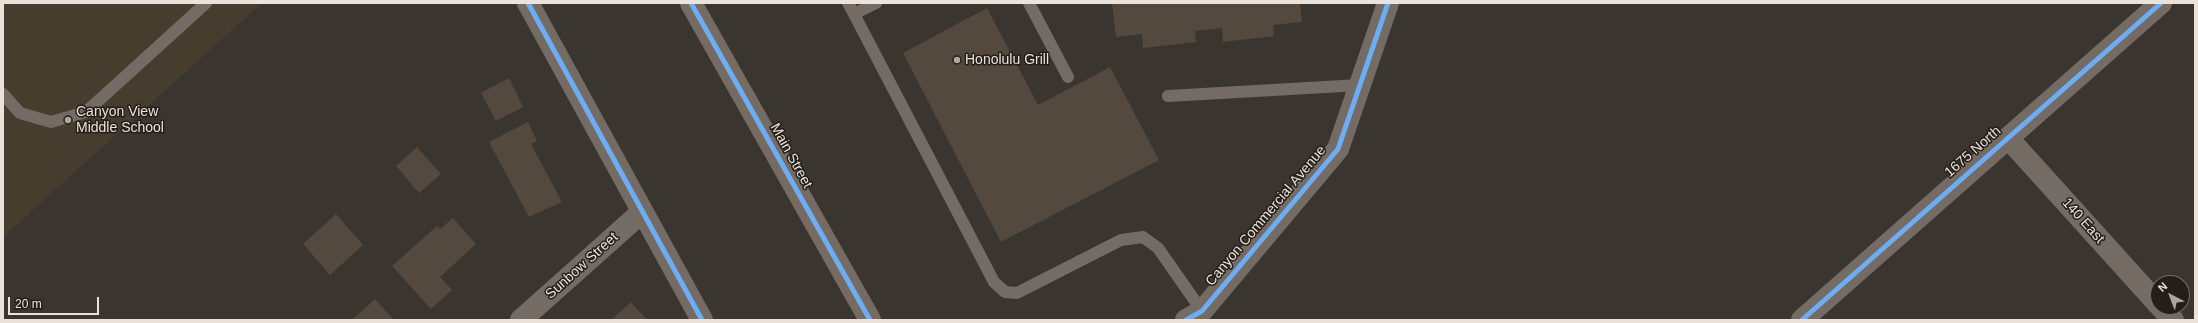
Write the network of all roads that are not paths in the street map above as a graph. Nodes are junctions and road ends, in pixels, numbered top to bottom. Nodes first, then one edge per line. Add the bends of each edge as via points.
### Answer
1 (206, 3) edge
2 (528, 3) edge
3 (691, 3) edge
4 (848, 3) edge
5 (876, 3) edge
6 (1029, 3) edge
7 (1388, 3) edge
8 (2161, 3) edge
9 (854, 14) junction
10 (1068, 77) dead end
11 (1360, 85) junction
12 (3, 94) edge
13 (1168, 96) dead end
14 (2008, 138) junction
15 (642, 212) junction
16 (2150, 295) edge
17 (1194, 316) edge
18 (521, 320) edge
19 (702, 320) edge
20 (870, 320) edge
21 (1802, 320) edge

1 - 12 lane via 86,112 51,122 20,113
2 - 15 street
3 - 20 main road, Main Street
4 - 9 lane
5 - 9 lane
6 - 10 lane
7 - 11 street, Canyon Commercial Avenue
8 - 14 street, 1675 North
9 - 17 lane via 994,282 1005,292 1017,293 1121,240 1143,237 1158,248
11 - 13 lane
11 - 17 street, Canyon Commercial Avenue via 1338,149
14 - 16 street, 140 East
14 - 21 street, 1675 North
15 - 18 street, Sunbow Street
15 - 19 street

